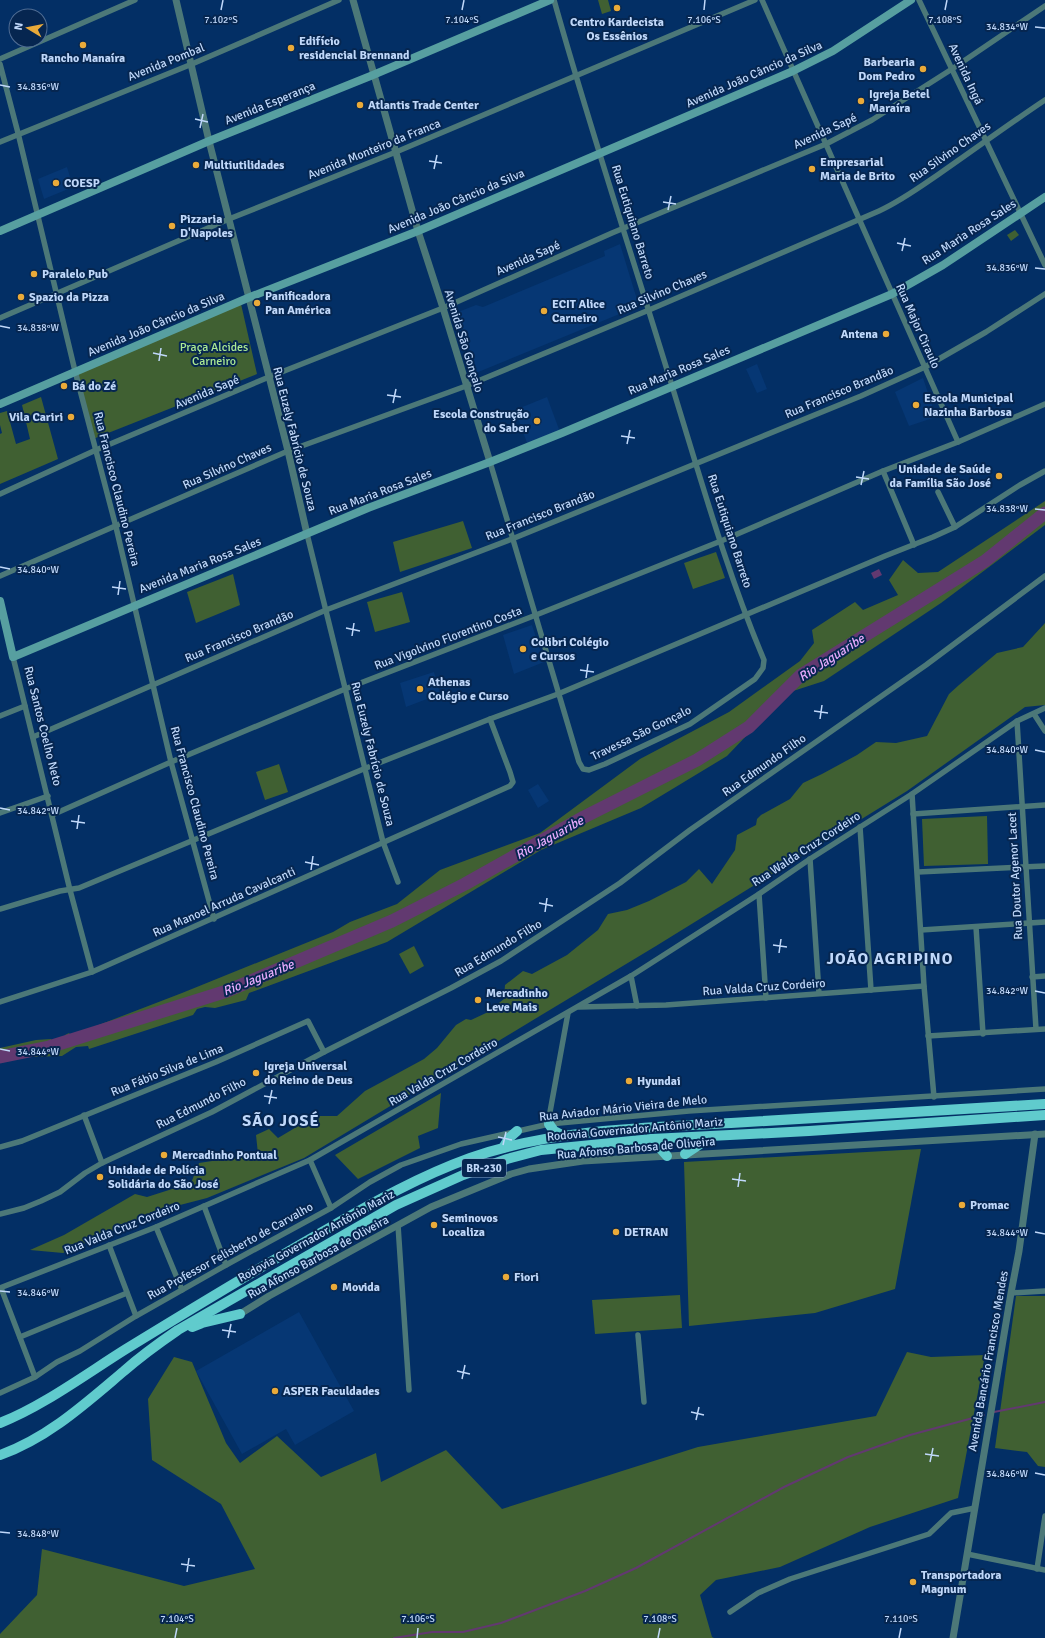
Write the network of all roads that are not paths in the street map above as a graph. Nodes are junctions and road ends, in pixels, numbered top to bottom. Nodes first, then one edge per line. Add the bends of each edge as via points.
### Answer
1 (135, 0) edge
2 (176, 0) edge
3 (339, 0) edge
4 (353, 0) edge
5 (550, 0) edge
6 (554, 0) edge
7 (755, 0) edge
8 (762, 0) edge
9 (911, 0) edge
10 (919, 0) edge
11 (1045, 6) edge
12 (0, 59) edge
13 (0, 64) edge
14 (192, 64) junction
15 (952, 69) junction
16 (793, 71) junction
17 (373, 75) junction
18 (575, 76) junction
19 (1045, 100) edge
20 (18, 133) junction
21 (209, 141) junction
22 (0, 142) edge
23 (986, 142) junction
24 (826, 144) junction
25 (396, 152) junction
26 (600, 154) junction
27 (1045, 197) edge
28 (1020, 214) junction
29 (38, 216) junction
30 (229, 220) junction
31 (859, 220) junction
32 (624, 229) junction
33 (0, 231) edge
34 (418, 231) junction
35 (1045, 265) edge
36 (56, 293) junction
37 (892, 294) junction
38 (1045, 294) edge
39 (250, 297) junction
40 (443, 308) junction
41 (649, 310) junction
42 (0, 318) edge
43 (925, 367) junction
44 (75, 371) junction
45 (269, 377) junction
46 (672, 385) junction
47 (466, 386) junction
48 (0, 404) edge
49 (1045, 404) edge
50 (958, 442) junction
51 (96, 450) junction
52 (288, 451) junction
53 (490, 462) junction
54 (696, 463) junction
55 (884, 471) junction
56 (1045, 472) edge
57 (938, 492) dead end
58 (0, 494) edge
59 (116, 527) junction
60 (955, 527) junction
61 (307, 534) junction
62 (512, 539) junction
63 (721, 541) junction
64 (914, 545) junction
65 (0, 576) edge
66 (1045, 576) edge
67 (0, 601) edge
68 (135, 605) junction
69 (326, 610) junction
70 (746, 615) junction
71 (536, 616) junction
72 (2, 619) edge
73 (762, 655) joint
74 (13, 657) junction
75 (154, 684) junction
76 (346, 689) junction
77 (558, 694) junction
78 (25, 706) junction
79 (1045, 708) edge
80 (1034, 714) junction
81 (0, 716) edge
82 (490, 719) junction
83 (1017, 721) junction
84 (1045, 731) edge
85 (33, 737) junction
86 (578, 757) joint
87 (171, 762) junction
88 (366, 768) junction
89 (912, 794) junction
90 (48, 796) junction
91 (1045, 805) edge
92 (1022, 806) junction
93 (0, 813) edge
94 (913, 814) junction
95 (52, 815) junction
96 (860, 827) junction
97 (193, 841) junction
98 (383, 842) junction
99 (810, 859) junction
100 (1045, 866) edge
101 (1026, 867) junction
102 (918, 872) junction
103 (398, 882) dead end
104 (70, 890) junction
105 (759, 894) junction
106 (0, 909) edge
107 (214, 919) junction
108 (1045, 922) edge
109 (1029, 923) junction
110 (976, 927) junction
111 (921, 930) junction
112 (92, 972) junction
113 (631, 976) junction
114 (1045, 976) edge
115 (1032, 977) junction
116 (924, 986) junction
117 (871, 990) junction
118 (819, 993) junction
119 (766, 998) junction
120 (0, 1002) edge
121 (637, 1006) junction
122 (579, 1007) junction
123 (568, 1013) junction
124 (1045, 1029) edge
125 (1036, 1030) junction
126 (983, 1034) junction
127 (928, 1036) junction
128 (324, 1052) junction
129 (1045, 1089) edge
130 (934, 1097) junction
131 (1045, 1104) edge
132 (84, 1115) junction
133 (1045, 1115) edge
134 (549, 1124) junction
135 (517, 1131) junction
136 (1035, 1134) junction
137 (1045, 1134) edge
138 (564, 1136) junction
139 (712, 1136) junction
140 (652, 1139) junction
141 (0, 1147) edge
142 (503, 1148) junction
143 (685, 1154) junction
144 (667, 1156) junction
145 (310, 1160) junction
146 (102, 1162) junction
147 (204, 1206) junction
148 (331, 1208) junction
149 (0, 1214) edge
150 (398, 1224) junction
151 (156, 1228) junction
152 (109, 1245) junction
153 (226, 1265) junction
154 (0, 1288) edge
155 (182, 1290) junction
156 (1045, 1291) edge
157 (127, 1293) junction
158 (1011, 1293) junction
159 (240, 1314) joint
160 (136, 1316) junction
161 (638, 1335) dead end
162 (20, 1337) junction
163 (152, 1348) junction
164 (35, 1377) junction
165 (409, 1390) dead end
166 (0, 1392) edge
167 (644, 1402) dead end
168 (0, 1423) edge
169 (0, 1455) edge
170 (974, 1508) junction
171 (1045, 1516) edge
172 (967, 1554) junction
173 (1037, 1569) junction
174 (1045, 1570) edge
175 (730, 1612) dead end
176 (953, 1638) edge

1 - 12 street
2 - 14 street, Rua Euzely Fabrício de Souza
3 - 14 street, Avenida Pombal
4 - 17 street, Avenida São Gonçalo
5 - 17 main road, Avenida Esperança
6 - 18 street, Rua Eutiquiano Barreto
7 - 18 street, Avenida Monteiro da Franca
8 - 16 street, Rua Major Ciraulo
9 - 16 main road, Avenida João Câncio da Silva via 833,51
10 - 15 street, Avenida Ingá
11 - 15 street, Avenida Sapé
13 - 20 street, Rua Francisco Claudino Pereira
14 - 20 street, Avenida Pombal
14 - 21 street, Rua Euzely Fabrício de Souza
15 - 23 street, Avenida Ingá
15 - 24 street, Avenida Sapé via 872,120
16 - 24 street, Rua Major Ciraulo
16 - 26 main road, Avenida João Câncio da Silva
17 - 21 main road, Avenida Esperança
17 - 25 street, Avenida São Gonçalo
18 - 25 street, Avenida Monteiro da Franca
18 - 26 street, Rua Eutiquiano Barreto
19 - 23 street, Rua Silvino Chaves
20 - 22 street, Avenida Pombal
20 - 29 street, Rua Francisco Claudino Pereira
21 - 29 main road, Avenida Esperança
21 - 30 street, Rua Euzely Fabrício de Souza
23 - 28 street, Avenida Ingá
23 - 31 street, Rua Silvino Chaves via 906,197
24 - 31 street, Rua Major Ciraulo
24 - 32 street, Avenida Sapé
25 - 30 street, Avenida Monteiro da Franca
25 - 34 street, Avenida São Gonçalo
26 - 32 street, Rua Eutiquiano Barreto
26 - 34 main road, Avenida João Câncio da Silva
27 - 28 main road, Rua Maria Rosa Sales
28 - 35 street, Avenida Ingá
28 - 37 main road, Rua Maria Rosa Sales via 943,265
29 - 33 main road, Avenida Esperança
29 - 36 street, Rua Francisco Claudino Pereira
30 - 36 street, Avenida Monteiro da Franca
30 - 39 street, Rua Euzely Fabrício de Souza
31 - 37 street, Rua Major Ciraulo
31 - 41 street, Rua Silvino Chaves
32 - 40 street, Avenida Sapé
32 - 41 street, Rua Eutiquiano Barreto
34 - 39 main road, Avenida João Câncio da Silva
34 - 40 street, Avenida São Gonçalo
36 - 42 street, Avenida Monteiro da Franca
36 - 44 street, Rua Francisco Claudino Pereira
37 - 43 street, Rua Major Ciraulo
37 - 46 main road, Rua Maria Rosa Sales
38 - 43 street, Rua Francisco Brandão
39 - 44 main road, Avenida João Câncio da Silva
39 - 45 street, Rua Euzely Fabrício de Souza
40 - 45 street, Avenida Sapé
40 - 47 street, Avenida São Gonçalo
41 - 46 street, Rua Eutiquiano Barreto
41 - 47 street, Rua Silvino Chaves
43 - 50 street, Rua Major Ciraulo
43 - 54 street, Rua Francisco Brandão via 861,396
44 - 48 main road, Avenida João Câncio da Silva
44 - 51 street, Rua Francisco Claudino Pereira
45 - 51 street, Avenida Sapé
45 - 52 street, Rua Euzely Fabrício de Souza
46 - 53 main road, Rua Maria Rosa Sales
46 - 54 street, Rua Eutiquiano Barreto
47 - 52 street, Rua Silvino Chaves
47 - 53 street, Avenida São Gonçalo
49 - 50 street
50 - 55 street
51 - 58 street, Avenida Sapé
51 - 59 street, Rua Francisco Claudino Pereira
52 - 59 street, Rua Silvino Chaves
52 - 61 street, Rua Euzely Fabrício de Souza
53 - 61 main road, Rua Maria Rosa Sales
53 - 62 street, Avenida São Gonçalo
54 - 62 street, Rua Francisco Brandão
54 - 63 street, Rua Eutiquiano Barreto
55 - 63 street, Rua Vigolvino Florentino Costa
55 - 64 street
56 - 60 street
57 - 60 street
59 - 65 street, Rua Silvino Chaves
59 - 68 street, Rua Francisco Claudino Pereira
60 - 64 street
61 - 68 main road, Avenida Maria Rosa Sales
61 - 69 street, Rua Euzely Fabrício de Souza
62 - 69 street, Rua Francisco Brandão
62 - 71 street, Avenida São Gonçalo
63 - 70 street, Rua Eutiquiano Barreto
63 - 71 street, Rua Vigolvino Florentino Costa
64 - 70 street
66 - 128 street, Rua Edmundo Filho via 926,665 690,830 620,883 534,940 451,988
67 - 72 main road, Rua Santos Coelho Neto
68 - 74 main road, Avenida Maria Rosa Sales
68 - 75 street, Rua Francisco Claudino Pereira
69 - 75 street, Rua Francisco Brandão
69 - 76 street, Rua Euzely Fabrício de Souza
70 - 73 street, Rua Eutiquiano Barreto
70 - 77 street
71 - 76 street, Rua Vigolvino Florentino Costa
71 - 77 street, Avenida São Gonçalo
72 - 74 main road, Rua Santos Coelho Neto
73 - 86 street, Travessa São Gonçalo via 763,668 754,679 690,724 593,769 583,769
74 - 78 street, Rua Santos Coelho Neto
75 - 85 street, Rua Francisco Brandão
75 - 87 street, Rua Francisco Claudino Pereira
76 - 87 street, Rua Vigolvino Florentino Costa
76 - 88 street, Rua Euzely Fabrício de Souza
77 - 82 street
77 - 86 street, Avenida São Gonçalo
78 - 81 street
78 - 85 street, Rua Santos Coelho Neto
79 - 80 street, Rua Walda Cruz Cordeiro
80 - 83 street, Rua Walda Cruz Cordeiro
80 - 84 street
82 - 88 street
82 - 98 street, Rua Manoel Arruda Cavalcanti via 512,784
83 - 89 street, Rua Walda Cruz Cordeiro
83 - 92 street, Rua Doutor Agenor Lacet
85 - 90 street, Rua Santos Coelho Neto
87 - 95 street, Rua Vigolvino Florentino Costa
87 - 97 street, Rua Francisco Claudino Pereira
88 - 97 street
88 - 98 street, Rua Euzely Fabrício de Souza
89 - 94 street
89 - 96 street, Rua Walda Cruz Cordeiro
90 - 93 street
90 - 95 street, Rua Santos Coelho Neto
91 - 92 street
92 - 94 street
92 - 101 street, Rua Doutor Agenor Lacet
94 - 102 street
95 - 104 street, Rua Santos Coelho Neto
96 - 99 street, Rua Walda Cruz Cordeiro
96 - 117 street
97 - 104 street
97 - 107 street, Rua Francisco Claudino Pereira
98 - 103 street, Rua Euzely Fabrício de Souza
98 - 107 street, Rua Manoel Arruda Cavalcanti
99 - 105 street, Rua Walda Cruz Cordeiro
99 - 118 street
100 - 101 street
101 - 102 street
101 - 109 street, Rua Doutor Agenor Lacet
102 - 111 street
104 - 106 street
104 - 112 street, Rua Santos Coelho Neto
105 - 113 street, Rua Walda Cruz Cordeiro
105 - 119 street
107 - 112 street, Rua Manoel Arruda Cavalcanti
108 - 109 street
109 - 110 street
109 - 115 street, Rua Doutor Agenor Lacet
110 - 111 street
110 - 126 street
111 - 116 street
112 - 120 street, Rua Manoel Arruda Cavalcanti
113 - 121 street
113 - 122 street, Rua Walda Cruz Cordeiro
114 - 115 street
115 - 125 street, Rua Doutor Agenor Lacet
116 - 117 street, Rua Valda Cruz Cordeiro
116 - 127 street
117 - 118 street, Rua Valda Cruz Cordeiro
118 - 119 street, Rua Valda Cruz Cordeiro
119 - 121 street, Rua Valda Cruz Cordeiro
121 - 122 street, Rua Valda Cruz Cordeiro
122 - 123 street, Rua Valda Cruz Cordeiro
123 - 134 street
123 - 145 street, Rua Valda Cruz Cordeiro
124 - 125 street
125 - 126 street
126 - 127 street
127 - 130 street
128 - 132 street, Rua Fábio Silva de Lima via 308,1021 216,1062
128 - 146 street, Rua Edmundo Filho via 212,1112
129 - 130 street, Rua Aviador Mário Vieira de Melo
130 - 134 street, Rua Aviador Mário Vieira de Melo via 689,1111
131 - 138 highway, Rodovia Governador Antônio Mariz / BR-230 via 637,1128
132 - 141 street, Rua Fábio Silva de Lima
132 - 146 street
133 - 139 highway, Rodovia Governador Antônio Mariz / BR-230
134 - 135 street, Rua Aviador Mário Vieira de Melo
134 - 138 highway via 554,1131
135 - 142 highway
135 - 148 street, Rua Aviador Mário Vieira de Melo via 461,1144 402,1165 370,1182
136 - 137 street, Rua Afonso Barbosa de Oliveira
136 - 143 street, Rua Afonso Barbosa de Oliveira
136 - 158 street, Avenida Bancário Francisco Mendes
138 - 142 highway, Rodovia Governador Antônio Mariz / BR-230
139 - 140 highway, Rodovia Governador Antônio Mariz / BR-230
139 - 143 highway
140 - 144 highway
140 - 163 highway, Rodovia Governador Antônio Mariz / BR-230 via 541,1150 464,1175 396,1205 178,1330
142 - 168 highway, Rodovia Governador Antônio Mariz / BR-230 via 469,1159 391,1192 261,1266 53,1395
143 - 144 street, Rua Afonso Barbosa de Oliveira
144 - 150 street, Rua Afonso Barbosa de Oliveira via 583,1161 520,1172 460,1194
145 - 147 street, Rua Valda Cruz Cordeiro
145 - 148 street, Rua Professor Felisberto de Carvalho
146 - 149 street, Rua Edmundo Filho via 60,1192 24,1208
147 - 151 street, Rua Valda Cruz Cordeiro
147 - 153 street
148 - 153 street, Rua Professor Felisberto de Carvalho
150 - 159 street, Rua Afonso Barbosa de Oliveira
150 - 165 street
151 - 152 street, Rua Valda Cruz Cordeiro
151 - 155 street
152 - 154 street, Rua Valda Cruz Cordeiro
152 - 157 street
153 - 155 street, Rua Professor Felisberto de Carvalho
154 - 162 street
155 - 160 street, Rua Professor Felisberto de Carvalho
156 - 158 street
157 - 160 street
157 - 162 street
158 - 170 street, Avenida Bancário Francisco Mendes
159 - 163 highway via 202,1323
160 - 164 street, Rua Professor Felisberto de Carvalho
161 - 167 street
162 - 164 street
163 - 169 highway, Rodovia Governador Antônio Mariz / BR-230 via 46,1434
164 - 166 street, Rua Professor Felisberto de Carvalho
170 - 172 street, Avenida Bancário Francisco Mendes
170 - 175 street via 951,1513 930,1534 790,1579 764,1590
171 - 173 street
172 - 173 street
172 - 176 street, Avenida Bancário Francisco Mendes
173 - 174 street

